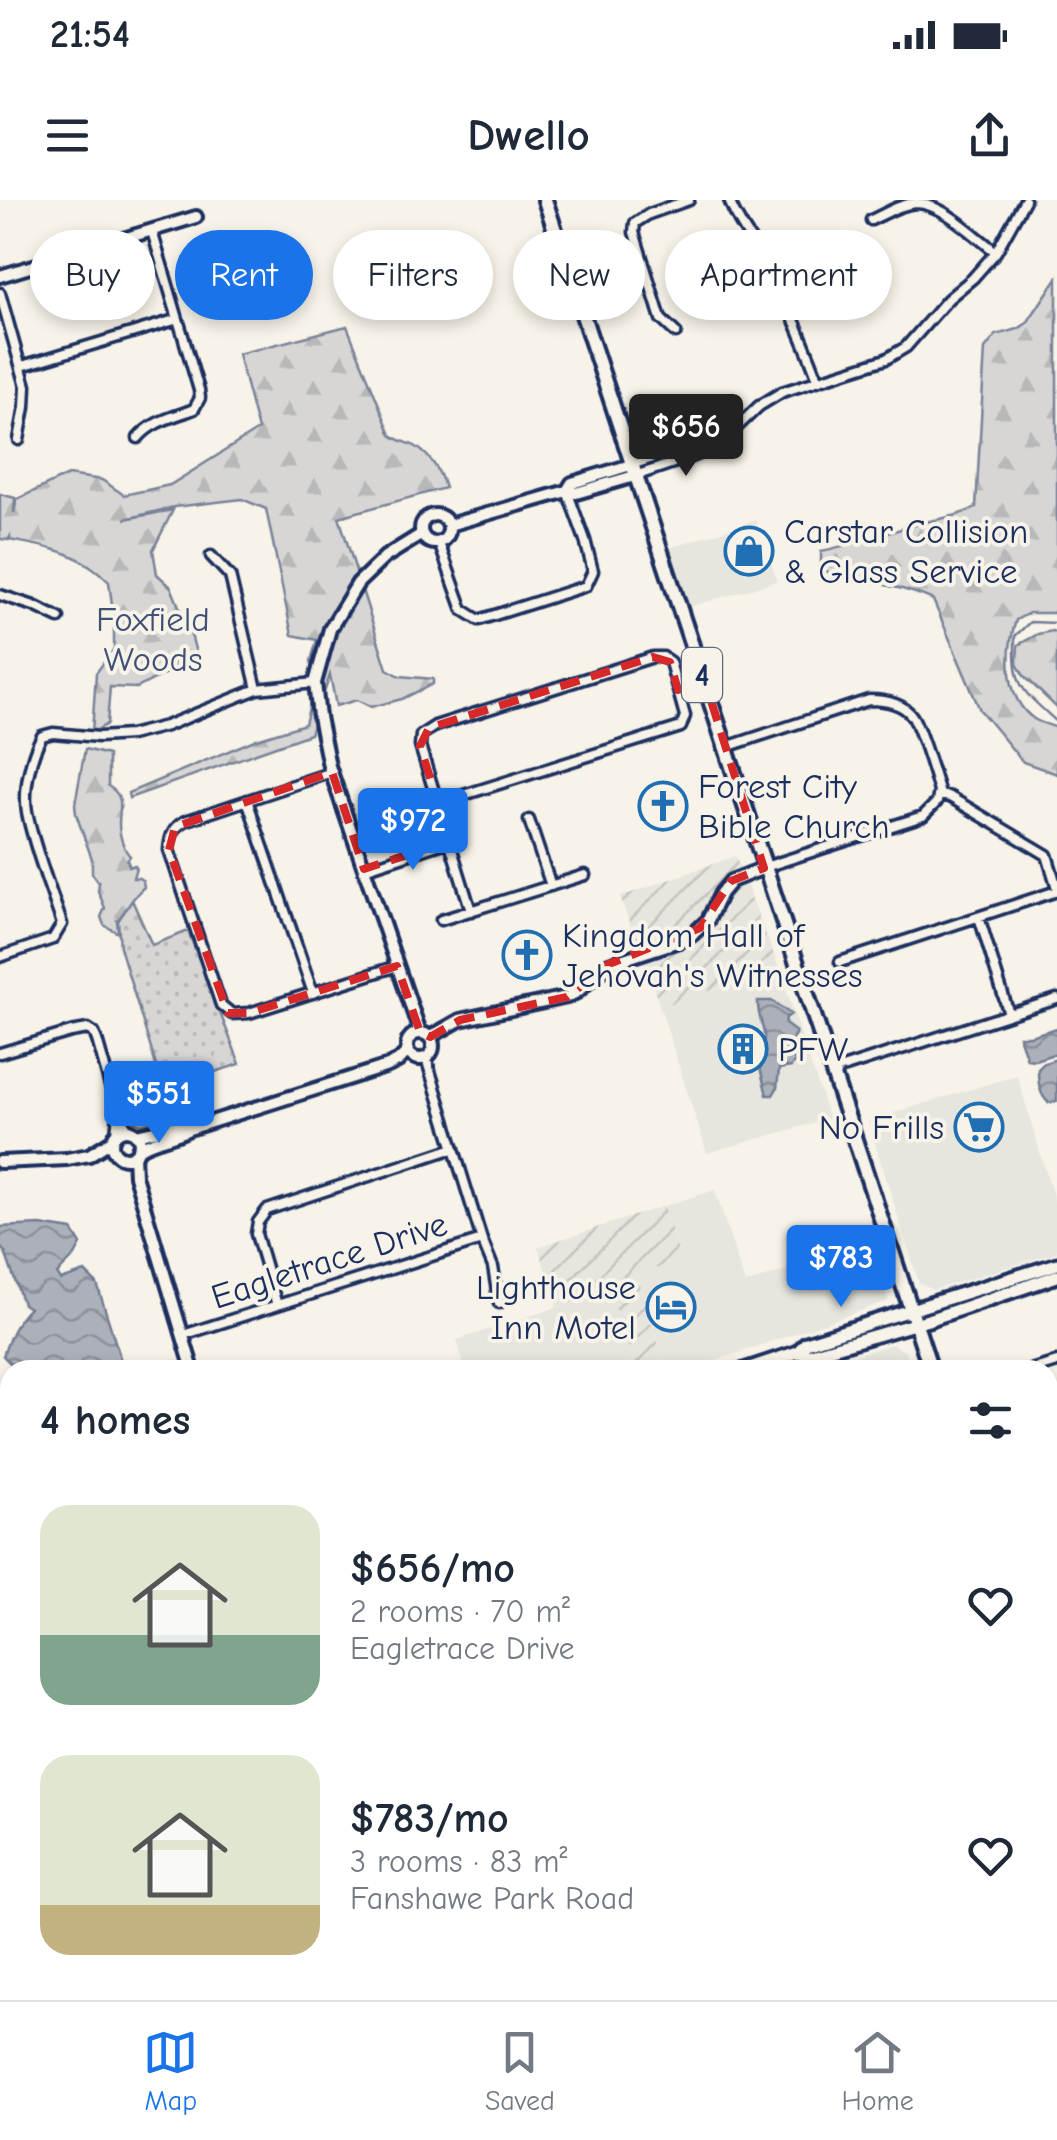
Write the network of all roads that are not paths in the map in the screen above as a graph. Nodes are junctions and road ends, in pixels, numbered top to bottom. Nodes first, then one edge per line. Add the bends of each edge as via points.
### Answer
1 (546, 200) edge
2 (690, 200) edge
3 (729, 200) edge
4 (1025, 200) edge
5 (196, 218) dead end
6 (871, 220) dead end
7 (152, 230) edge
8 (155, 240) edge
9 (996, 252) junction
10 (30, 267) edge
11 (0, 276) edge
12 (0, 293) edge
13 (175, 309) edge
14 (175, 320) edge
15 (178, 320) edge
16 (676, 333) dead end
17 (22, 366) junction
18 (818, 380) junction
19 (138, 438) dead end
20 (18, 440) dead end
21 (636, 470) junction
22 (567, 491) junction
23 (449, 525) junction
24 (422, 534) junction
25 (439, 543) junction
26 (211, 556) dead end
27 (0, 594) edge
28 (58, 618) dead end
29 (704, 682) junction
30 (315, 683) junction
31 (257, 688) junction
32 (678, 690) junction
33 (726, 747) junction
34 (332, 772) junction
35 (939, 795) junction
36 (247, 800) junction
37 (438, 804) junction
38 (529, 820) dead end
39 (450, 842) junction
40 (764, 868) junction
41 (364, 869) junction
42 (585, 875) dead end
43 (551, 886) junction
44 (1057, 890) edge
45 (471, 911) junction
46 (979, 917) junction
47 (442, 920) dead end
48 (0, 957) edge
49 (840, 962) dead end
50 (398, 966) junction
51 (313, 994) junction
52 (1057, 999) edge
53 (1009, 1014) junction
54 (425, 1035) junction
55 (408, 1052) junction
56 (0, 1053) edge
57 (426, 1058) junction
58 (832, 1072) junction
59 (118, 1114) junction
60 (189, 1128) junction
61 (132, 1133) junction
62 (114, 1137) junction
63 (454, 1148) junction
64 (96, 1152) junction
65 (128, 1154) junction
66 (0, 1162) edge
67 (482, 1240) junction
68 (1057, 1264) edge
69 (1057, 1276) edge
70 (499, 1303) dead end
71 (277, 1306) junction
72 (913, 1316) junction
73 (183, 1335) junction
74 (191, 1360) edge
75 (774, 1360) edge
76 (928, 1360) edge
77 (330, 2000) edge
78 (338, 2000) edge

1 - 21 main road, 4
2 - 16 street via 640,219 634,232 661,319
3 - 18 street via 784,297
4 - 9 street
5 - 7 street
6 - 9 street via 919,203 937,208
8 - 13 street
9 - 18 street via 906,347
10 - 11 street
12 - 17 street
14 - 17 street
15 - 19 street via 198,405
17 - 20 street via 25,407
18 - 21 street via 758,406 697,455
21 - 22 street
21 - 29 main road, 4
22 - 23 street
22 - 25 street via 593,571 586,586 479,620 463,610
23 - 24 street via 431,516
23 - 25 street
24 - 25 street
24 - 30 street via 358,583 330,628
26 - 31 street via 230,576
27 - 28 street
29 - 32 street
29 - 33 main road, 4
30 - 31 street
30 - 34 street
31 - 48 street via 154,730 42,736 27,813 62,924 52,939
32 - 37 street via 681,728
32 - 37 street via 670,662 653,657 429,728 420,746
33 - 35 street via 882,700 913,716
33 - 40 main road, 4
34 - 36 street
34 - 41 street
35 - 40 street via 923,816
35 - 44 street via 1047,855
36 - 51 street
36 - 51 street via 185,820 170,840 221,1005 232,1014 250,1014
37 - 39 street
38 - 43 street
39 - 41 street
39 - 45 street
40 - 54 street via 731,881 708,920 685,940 610,964 567,997 460,1020
40 - 58 main road, 4
41 - 50 street
42 - 43 street
43 - 45 street
44 - 46 street
45 - 47 street
46 - 49 street
46 - 53 street
50 - 51 street
50 - 54 street
52 - 53 street
53 - 58 street
54 - 55 street via 410,1036
54 - 57 street via 433,1050
55 - 57 street
55 - 60 street via 388,1066
56 - 59 street via 88,1029
57 - 63 street, Eagletrace Drive
58 - 72 main road, 4
59 - 61 street
59 - 62 street
60 - 61 street
60 - 65 street
61 - 62 street
61 - 65 street via 139,1142
62 - 64 street
62 - 65 street via 112,1148
63 - 67 street, Eagletrace Drive
63 - 71 street via 267,1210 256,1234
64 - 65 street
64 - 66 street
65 - 73 street
67 - 70 street
67 - 71 street, Eagletrace Drive
68 - 72 main road
69 - 72 main road
71 - 73 street, Eagletrace Drive
72 - 75 main road via 806,1342
72 - 76 main road, 4
73 - 74 street
77 - 78 street

